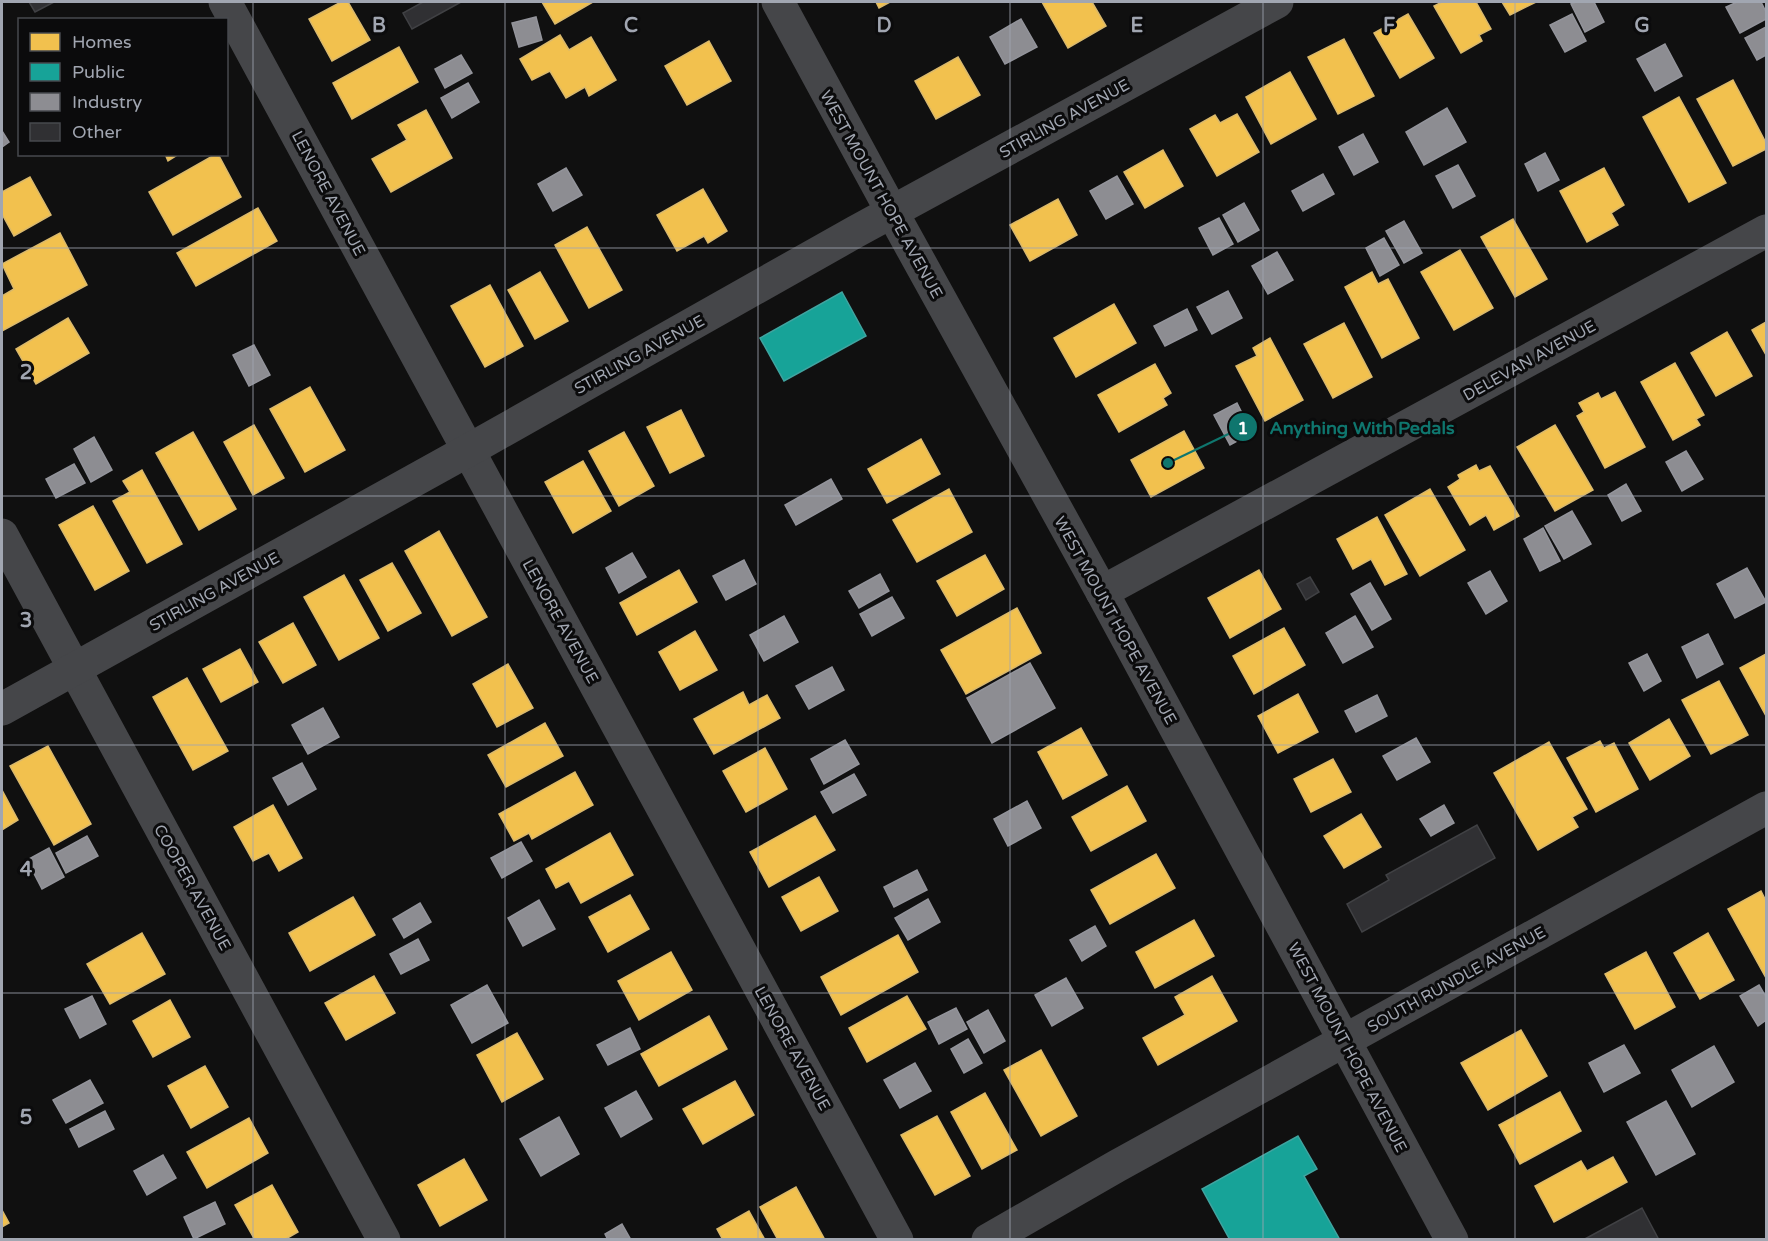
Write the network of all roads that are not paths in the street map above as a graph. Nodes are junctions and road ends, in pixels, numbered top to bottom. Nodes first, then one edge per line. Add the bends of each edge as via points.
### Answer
1 (225, 2) edge
2 (778, 2) edge
3 (1277, 2) edge
4 (892, 212) junction
5 (1767, 231) edge
6 (469, 450) junction
7 (2, 535) edge
8 (1102, 592) junction
9 (74, 669) junction
10 (2, 709) edge
11 (1767, 808) edge
12 (1345, 1041) junction
13 (384, 1239) edge
14 (897, 1239) edge
15 (988, 1239) edge
16 (1452, 1239) edge

1 - 6 street, LENORE AVENUE
2 - 4 street, WEST MOUNT HOPE AVENUE
3 - 4 street, STIRLING AVENUE
4 - 6 street, STIRLING AVENUE
4 - 8 street, WEST MOUNT HOPE AVENUE
5 - 8 street, DELEVAN AVENUE
6 - 9 street, STIRLING AVENUE
6 - 14 street, LENORE AVENUE
7 - 9 street, COOPER AVENUE
8 - 12 street, WEST MOUNT HOPE AVENUE
9 - 10 street, STIRLING AVENUE
9 - 13 street, COOPER AVENUE
11 - 12 street, SOUTH RUNDLE AVENUE
12 - 15 street, SOUTH RUNDLE AVENUE
12 - 16 street, WEST MOUNT HOPE AVENUE

